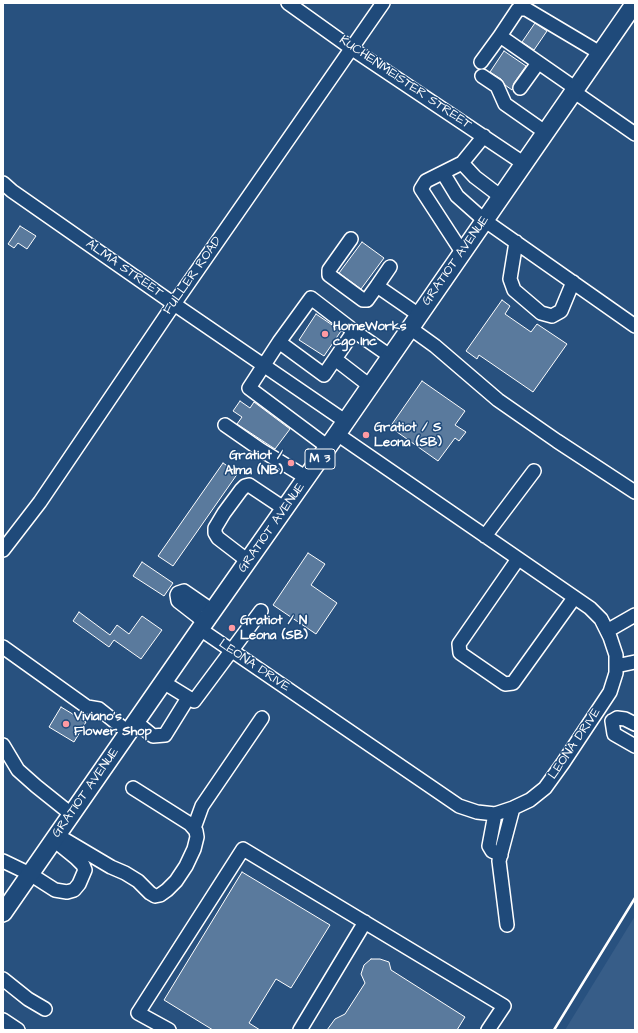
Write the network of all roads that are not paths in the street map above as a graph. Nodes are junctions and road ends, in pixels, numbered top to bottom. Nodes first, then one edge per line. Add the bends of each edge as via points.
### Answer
1 (288, 3) edge
2 (383, 3) edge
3 (635, 3) edge
4 (500, 36) junction
5 (352, 48) junction
6 (600, 53) junction
7 (481, 62) dead end
8 (538, 63) junction
9 (482, 76) dead end
10 (520, 88) dead end
11 (574, 90) junction
12 (545, 132) junction
13 (635, 134) edge
14 (484, 136) junction
15 (462, 163) junction
16 (523, 163) junction
17 (443, 173) junction
18 (3, 183) edge
19 (500, 196) junction
20 (484, 220) junction
21 (350, 239) dead end
22 (516, 242) junction
23 (462, 252) junction
24 (390, 267) dead end
25 (573, 282) junction
26 (377, 286) junction
27 (174, 304) junction
28 (414, 322) junction
29 (635, 326) edge
30 (354, 331) junction
31 (280, 342) junction
32 (390, 356) junction
33 (335, 359) junction
34 (264, 366) junction
35 (370, 386) junction
36 (225, 425) dead end
37 (337, 434) junction
38 (534, 471) dead end
39 (306, 478) junction
40 (635, 492) edge
41 (285, 509) junction
42 (485, 536) junction
43 (3, 550) edge
44 (518, 559) junction
45 (248, 561) junction
46 (574, 598) junction
47 (261, 611) dead end
48 (635, 615) edge
49 (206, 621) junction
50 (607, 631) junction
51 (3, 647) edge
52 (232, 650) junction
53 (635, 662) edge
54 (616, 666) junction
55 (163, 682) junction
56 (188, 698) junction
57 (596, 713) junction
58 (262, 718) dead end
59 (612, 721) junction
60 (635, 724) edge
61 (132, 727) junction
62 (3, 745) edge
63 (635, 746) edge
64 (133, 788) dead end
65 (513, 808) junction
66 (71, 814) junction
67 (495, 814) junction
68 (194, 828) junction
69 (55, 838) junction
70 (501, 855) junction
71 (3, 861) edge
72 (30, 874) junction
73 (4, 909) edge
74 (365, 922) junction
75 (507, 925) dead end
76 (3, 979) edge
77 (45, 1009) dead end
78 (3, 1020) edge
79 (18, 1030) edge
80 (169, 1030) edge
81 (300, 1030) edge
82 (488, 1030) edge

1 - 5 street, KUCHENMEISTER STREET
2 - 5 street, FULLER ROAD
3 - 6 main road, GRATIOT AVENUE / M 3
4 - 6 street via 518,9 526,9
4 - 7 street
4 - 8 street
5 - 14 street, KUCHENMEISTER STREET
5 - 27 street, FULLER ROAD
6 - 11 main road, GRATIOT AVENUE / M 3
8 - 10 street
8 - 11 street
9 - 12 street via 497,86 505,104
11 - 12 main road, GRATIOT AVENUE / M 3
11 - 13 street
12 - 16 main road, GRATIOT AVENUE / M 3
14 - 15 street
14 - 16 street, KUCHENMEISTER STREET
15 - 17 street
15 - 19 street via 475,177
16 - 19 main road, GRATIOT AVENUE / M 3
17 - 20 street via 457,196
17 - 23 street via 426,182 422,189
18 - 27 street, ALMA STREET
19 - 20 main road, GRATIOT AVENUE / M 3
20 - 22 street
20 - 23 main road, GRATIOT AVENUE / M 3
21 - 26 street via 329,270 329,275 363,300 367,300
22 - 25 street
22 - 25 street via 510,279 514,290 541,313 552,316 560,311
23 - 28 main road, GRATIOT AVENUE / M 3
24 - 26 street
25 - 29 street
26 - 28 street
27 - 34 street, ALMA STREET
27 - 43 street, FULLER ROAD via 40,502
28 - 32 main road, GRATIOT AVENUE / M 3
28 - 40 street via 435,346 498,400
30 - 31 street via 311,298
30 - 32 street
30 - 33 street
31 - 33 street via 324,375
31 - 34 street
32 - 35 main road, GRATIOT AVENUE / M 3
33 - 35 street
34 - 37 street, ALMA STREET
34 - 37 street via 249,388
35 - 37 main road, GRATIOT AVENUE / M 3
36 - 39 street
37 - 39 main road, GRATIOT AVENUE / M 3
37 - 42 street, LEONA DRIVE
38 - 42 street
39 - 41 main road, GRATIOT AVENUE / M 3
41 - 45 main road, GRATIOT AVENUE / M 3
41 - 45 street via 249,485 241,490 224,512 215,533
42 - 44 street, LEONA DRIVE
44 - 46 street, LEONA DRIVE
44 - 46 street via 458,644 460,652 505,684 513,683
45 - 49 main road, GRATIOT AVENUE / M 3
46 - 50 street, LEONA DRIVE via 590,608 601,619
47 - 52 street
48 - 50 street
49 - 52 street, LEONA DRIVE
49 - 55 main road, GRATIOT AVENUE / M 3
50 - 54 street, LEONA DRIVE via 616,655
51 - 61 street via 87,707 99,709
52 - 56 street via 194,702
52 - 67 street, LEONA DRIVE via 459,806
53 - 54 street
54 - 57 street, LEONA DRIVE via 610,692
55 - 56 street
55 - 61 main road, GRATIOT AVENUE / M 3
56 - 61 street via 165,735 153,736
57 - 59 street
57 - 65 street, LEONA DRIVE via 544,788 530,800
58 - 68 street via 202,806
59 - 60 street via 617,718 625,719
59 - 63 street via 614,734
61 - 66 main road, GRATIOT AVENUE / M 3
62 - 66 street via 18,770
64 - 68 street
65 - 67 street, LEONA DRIVE
65 - 70 street
66 - 69 main road, GRATIOT AVENUE / M 3
67 - 70 street via 489,846 492,851
68 - 69 street via 197,837 186,866 167,890 155,896 125,873
69 - 72 main road, GRATIOT AVENUE / M 3
69 - 72 street via 83,865 85,870 79,884 74,890 67,892 55,890
70 - 75 street via 499,861
71 - 72 street
72 - 73 main road, GRATIOT AVENUE / M 3
74 - 80 street via 243,849 138,1013
74 - 81 street
74 - 82 street via 504,1006
76 - 77 street
78 - 79 street

